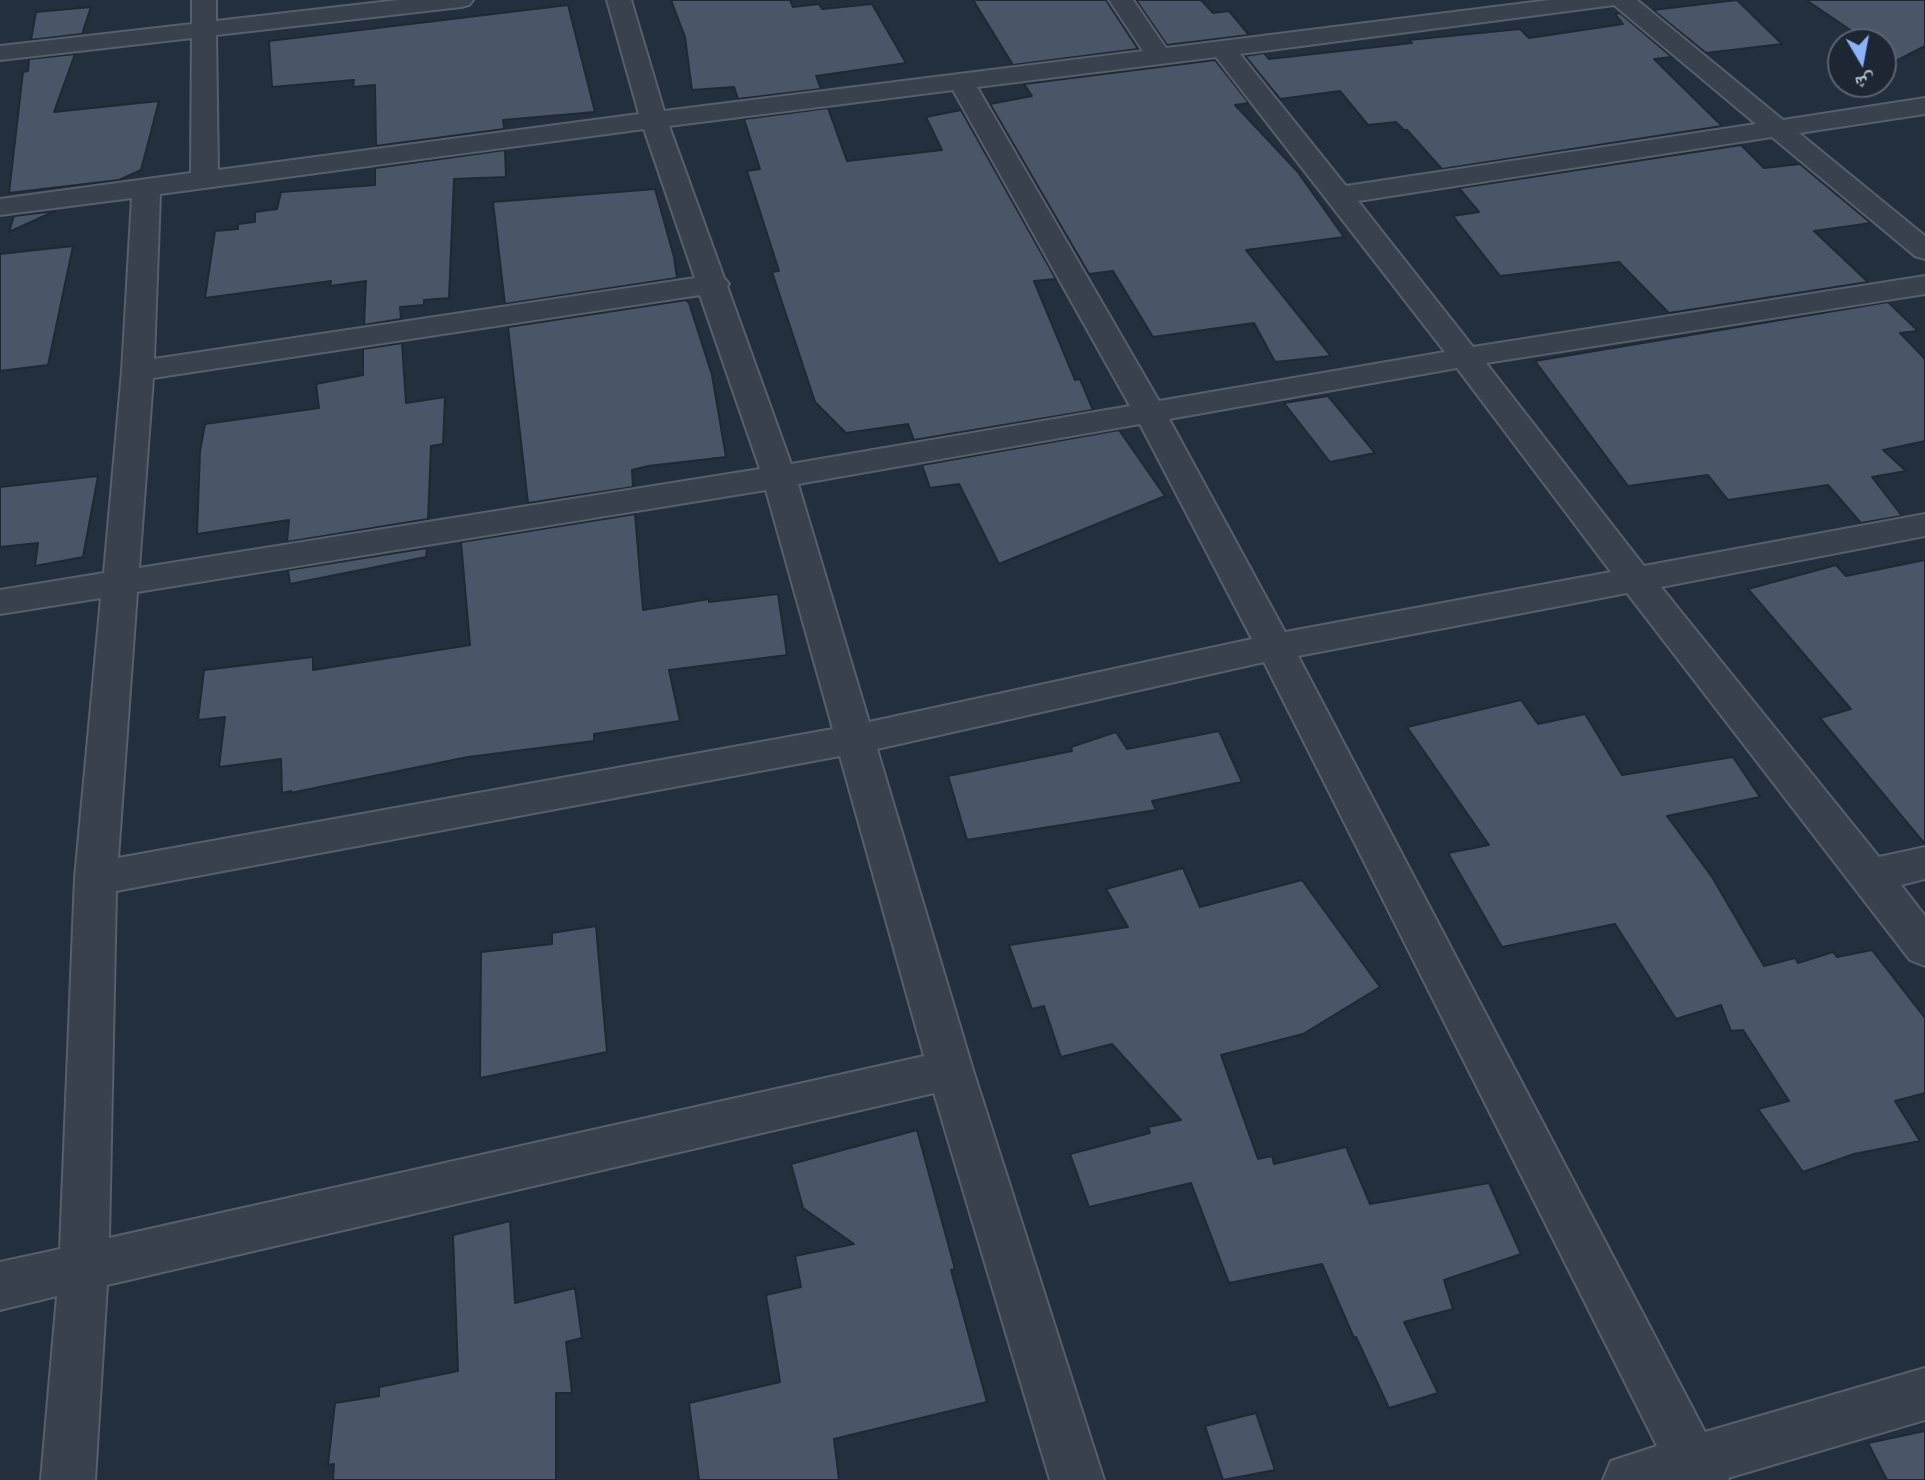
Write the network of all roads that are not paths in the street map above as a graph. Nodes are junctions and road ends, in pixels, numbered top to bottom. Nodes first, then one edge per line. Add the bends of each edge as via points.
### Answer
1 (204, 0) edge
2 (461, 0) edge
3 (619, 0) edge
4 (1121, 0) edge
5 (1607, 0) edge
6 (1622, 0) edge
7 (204, 30) junction
8 (1223, 48) junction
9 (0, 53) edge
10 (1160, 57) junction
11 (962, 83) junction
12 (1925, 106) edge
13 (654, 120) junction
14 (1779, 128) junction
15 (205, 180) junction
16 (146, 188) junction
17 (1340, 195) junction
18 (0, 207) edge
19 (1925, 250) edge
20 (713, 284) junction
21 (1925, 285) edge
22 (1467, 357) junction
23 (138, 371) junction
24 (1149, 411) junction
25 (779, 477) junction
26 (1925, 525) edge
27 (1636, 579) junction
28 (120, 583) junction
29 (0, 603) edge
30 (1275, 647) junction
31 (857, 739) junction
32 (1925, 863) edge
33 (1871, 876) junction
34 (96, 878) junction
35 (1925, 948) edge
36 (950, 1070) junction
37 (84, 1268) junction
38 (0, 1286) edge
39 (1925, 1394) edge
40 (1696, 1472) edge
41 (68, 1480) edge
42 (1077, 1480) edge
43 (1630, 1480) edge

1 - 7 street
2 - 7 street
3 - 13 street
4 - 10 street
5 - 8 street
6 - 14 street
7 - 9 street
7 - 15 street
8 - 10 street
8 - 17 street
10 - 11 street
11 - 13 street
11 - 24 street
12 - 14 street
13 - 15 street
13 - 20 street
14 - 17 street
14 - 19 street
15 - 16 street
16 - 18 street
16 - 23 street
17 - 22 street
20 - 23 street
20 - 25 street
21 - 22 street
22 - 24 street
22 - 27 street
23 - 28 street
24 - 25 street
24 - 30 street
25 - 28 street
25 - 31 street
26 - 27 street
27 - 30 street
27 - 33 street
28 - 29 street
28 - 34 street
30 - 31 street
30 - 40 street
31 - 34 street
31 - 36 street
32 - 33 street
33 - 35 street
34 - 37 street
36 - 37 street
36 - 42 street
37 - 38 street
37 - 41 street
39 - 40 street
40 - 43 street

